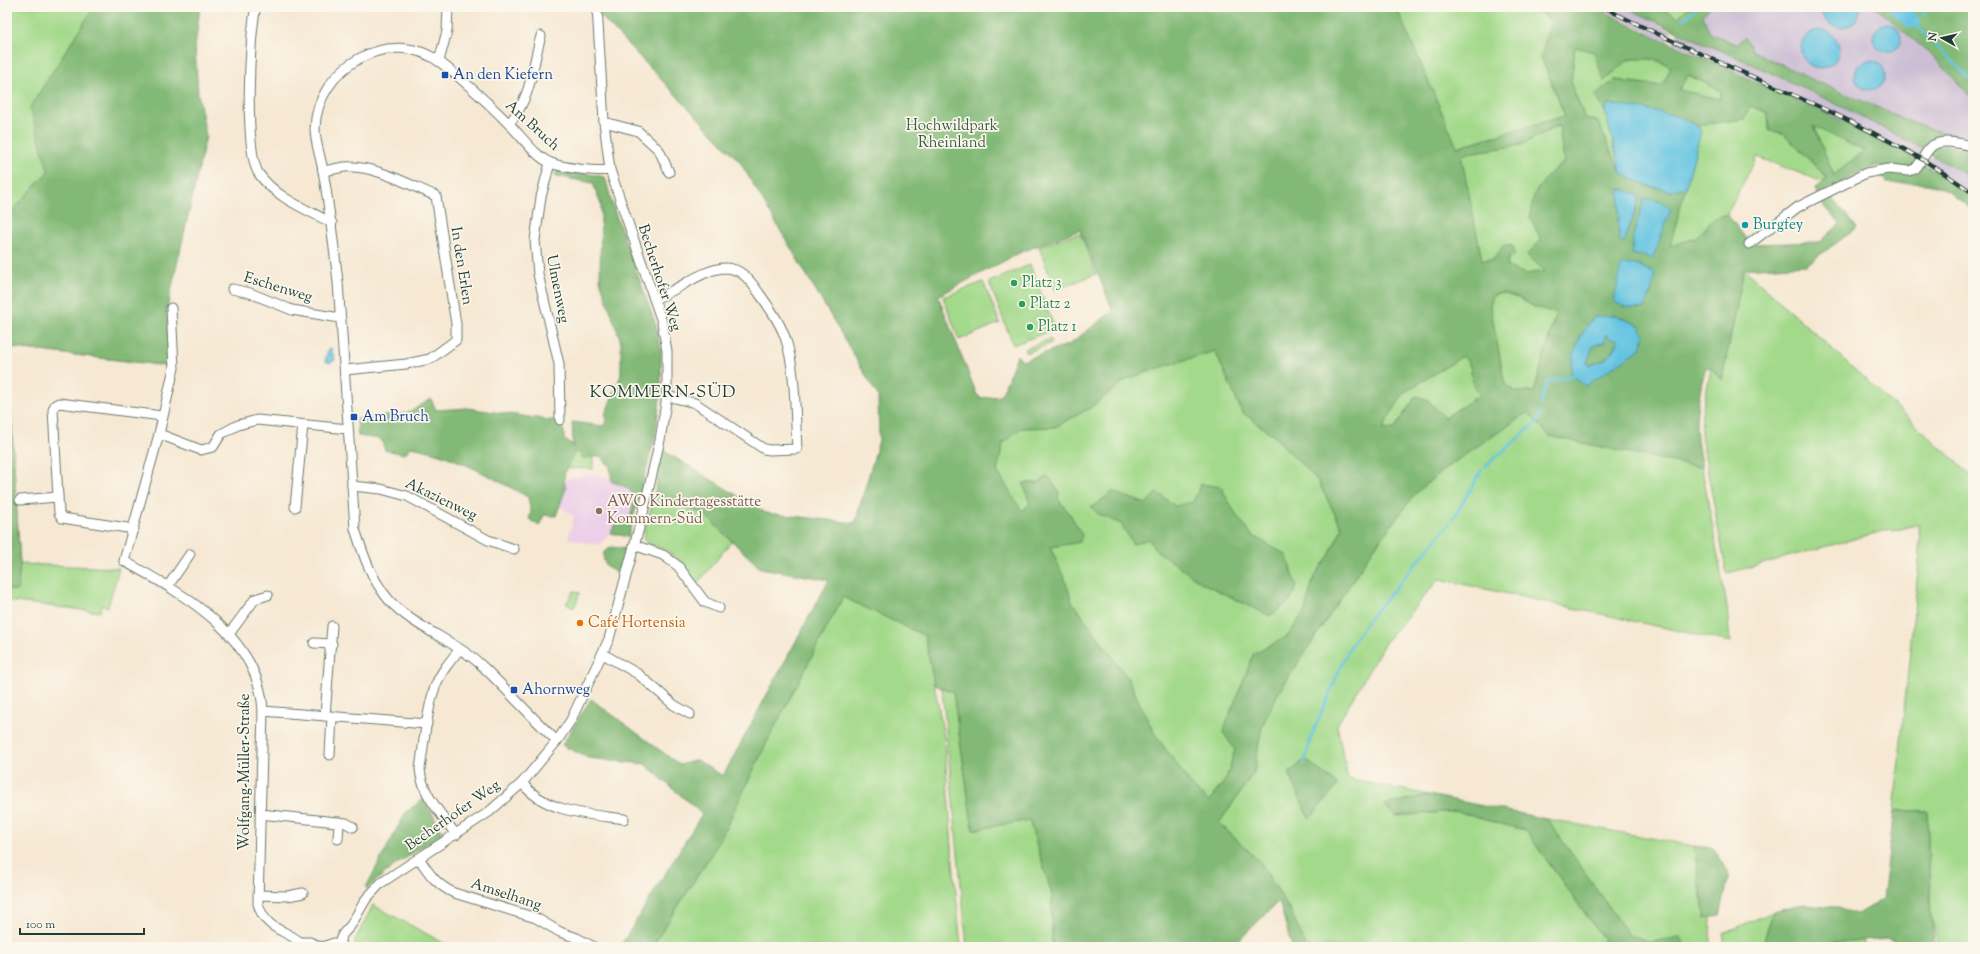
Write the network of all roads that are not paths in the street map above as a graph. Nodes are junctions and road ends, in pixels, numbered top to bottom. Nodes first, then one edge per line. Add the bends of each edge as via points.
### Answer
1 (256, 7) edge
2 (448, 7) edge
3 (597, 7) edge
4 (541, 36) dead end
5 (439, 61) junction
6 (604, 122) junction
7 (509, 124) junction
8 (1973, 146) edge
9 (550, 163) junction
10 (610, 170) junction
11 (324, 171) junction
12 (669, 172) dead end
13 (332, 223) junction
14 (1749, 244) dead end
15 (232, 289) dead end
16 (654, 299) junction
17 (171, 308) dead end
18 (340, 318) junction
19 (345, 370) junction
20 (667, 396) junction
21 (162, 416) junction
22 (560, 420) dead end
23 (303, 425) junction
24 (348, 429) junction
25 (159, 434) junction
26 (352, 486) junction
27 (58, 498) junction
28 (20, 500) dead end
29 (295, 507) dead end
30 (134, 529) junction
31 (634, 545) junction
32 (514, 549) dead end
33 (190, 554) dead end
34 (168, 586) junction
35 (268, 594) dead end
36 (719, 608) dead end
37 (332, 626) dead end
38 (229, 634) junction
39 (314, 643) dead end
40 (332, 644) junction
41 (460, 649) junction
42 (603, 654) junction
43 (263, 711) junction
44 (690, 714) dead end
45 (329, 716) junction
46 (427, 724) junction
47 (556, 741) junction
48 (330, 755) dead end
49 (522, 784) junction
50 (260, 814) junction
51 (624, 820) dead end
52 (339, 822) junction
53 (353, 827) dead end
54 (456, 835) junction
55 (338, 839) dead end
56 (419, 858) junction
57 (303, 893) dead end
58 (258, 895) junction
59 (303, 945) edge
60 (343, 946) edge
61 (322, 947) edge
62 (594, 947) edge

1 - 13 street via 250,80 251,152 256,168 275,192
2 - 5 street via 447,31
3 - 6 street, Becherhofer Weg
4 - 7 street via 532,81 519,112
5 - 7 street, Am Bruch
5 - 11 street, Am Bruch via 421,52 397,48 363,56 340,70 322,96 315,129
6 - 10 street, Becherhofer Weg
6 - 12 street via 638,131 659,150
7 - 9 street, Am Bruch
8 - 14 street via 1945,142 1934,144 1915,169 1909,171 1888,168 1866,173 1798,208
9 - 10 street, Am Bruch via 595,171
9 - 22 street, Ulmenweg via 541,197 535,240 538,274 558,364
10 - 16 street, Becherhofer Weg
11 - 13 street, Am Bruch
11 - 19 street, In den Erlen via 345,167 365,169 436,196 456,324 456,340 430,360
13 - 18 street, Am Bruch
15 - 18 street, Eschenweg via 250,293 292,310
16 - 20 street, Becherhofer Weg via 662,322 667,351
16 - 20 street via 708,273 726,268 746,275 772,310 786,338 791,361 797,449 764,449 695,403
17 - 21 street via 174,368
18 - 19 street, Am Bruch
19 - 24 street, Am Bruch
20 - 31 street, Becherhofer Weg via 644,513
21 - 25 street
21 - 27 street via 59,403 54,405
23 - 24 street
23 - 25 street via 257,420 244,423 221,434 213,447 201,450
23 - 29 street
24 - 26 street, Am Bruch
25 - 30 street
26 - 32 street, Akazienweg via 381,489 407,496 488,540
26 - 41 street, Am Bruch via 355,528 366,565 389,600
27 - 28 street
27 - 30 street via 62,518
30 - 34 street, Wolfgang-Müller-Straße via 124,561
31 - 36 street via 663,555 678,566 705,602
31 - 42 street, Becherhofer Weg
33 - 34 street
34 - 38 street, Wolfgang-Müller-Straße
35 - 38 street via 255,599
37 - 40 street
38 - 43 street, Wolfgang-Müller-Straße via 251,663 260,684
39 - 40 street
40 - 45 street
41 - 46 street via 444,669 435,686
41 - 47 street, Am Bruch via 478,663
42 - 44 street via 631,669 674,705
42 - 47 street, Becherhofer Weg via 571,720
43 - 45 street
43 - 50 street, Wolfgang-Müller-Straße
45 - 46 street
45 - 48 street
46 - 54 street via 421,778 427,794
47 - 49 street, Becherhofer Weg
49 - 51 street via 546,804
49 - 54 street, Becherhofer Weg
50 - 52 street
50 - 58 street, Wolfgang-Müller-Straße
52 - 53 street
52 - 55 street
54 - 56 street, Becherhofer Weg
56 - 60 street, Becherhofer Weg via 370,893 343,934
56 - 62 street, Amselhang via 442,888 536,918
57 - 58 street via 288,896
58 - 59 street, Wolfgang-Müller-Straße via 261,915 270,925
59 - 61 street, Wolfgang-Müller-Straße via 310,942
60 - 61 street via 330,943

